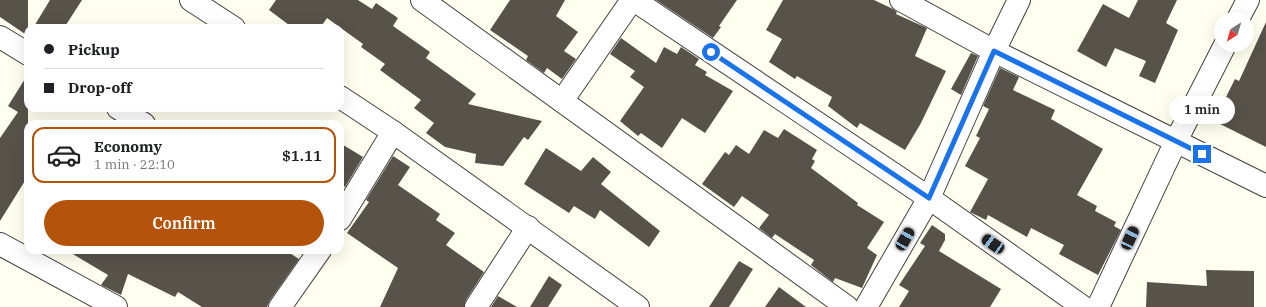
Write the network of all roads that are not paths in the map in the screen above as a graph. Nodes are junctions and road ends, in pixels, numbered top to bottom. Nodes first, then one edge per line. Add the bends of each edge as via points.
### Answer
1 (191, 0) edge
2 (422, 0) edge
3 (633, 0) edge
4 (901, 0) edge
5 (1019, 0) edge
6 (1248, 0) edge
7 (1242, 12) edge
8 (228, 24) edge
9 (0, 37) edge
10 (994, 51) junction
11 (24, 52) edge
12 (1221, 52) edge
13 (344, 100) edge
14 (562, 101) junction
15 (124, 112) edge
16 (138, 120) edge
17 (393, 132) junction
18 (1176, 141) junction
19 (1266, 186) edge
20 (929, 198) junction
21 (344, 212) edge
22 (528, 227) junction
23 (0, 244) edge
24 (317, 254) edge
25 (116, 307) edge
26 (280, 307) edge
27 (476, 307) edge
28 (638, 307) edge
29 (847, 307) edge
30 (866, 307) edge
31 (1083, 307) edge
32 (1098, 307) edge

1 - 8 street
2 - 14 street
3 - 14 street
3 - 20 street
4 - 10 street
5 - 10 street
6 - 7 street
9 - 11 street
10 - 18 street
10 - 20 street
12 - 18 street
13 - 17 street
14 - 29 street
15 - 16 street
17 - 21 street
17 - 22 street
18 - 19 street
18 - 32 street
20 - 30 street
20 - 31 street
22 - 27 street
22 - 28 street
23 - 25 street
24 - 26 street

